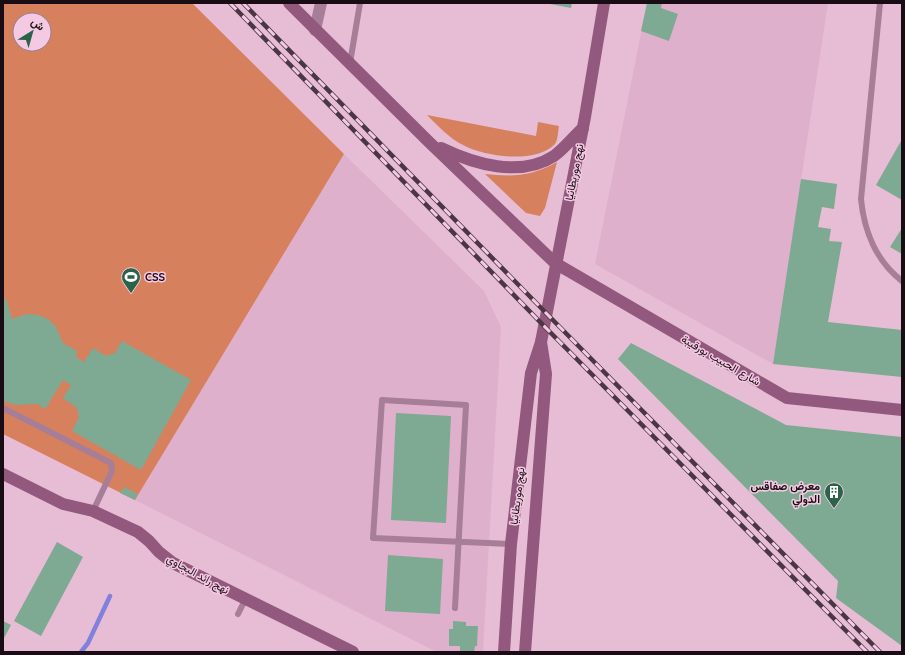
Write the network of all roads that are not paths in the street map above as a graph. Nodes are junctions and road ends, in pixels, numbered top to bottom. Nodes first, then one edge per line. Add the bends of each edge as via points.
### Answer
1 (290, 3) edge
2 (321, 3) edge
3 (360, 3) edge
4 (604, 3) edge
5 (880, 3) edge
6 (316, 30) junction
7 (350, 64) junction
8 (583, 128) junction
9 (429, 142) junction
10 (555, 263) junction
11 (902, 281) edge
12 (541, 342) junction
13 (3, 408) edge
14 (902, 410) edge
15 (3, 474) edge
16 (93, 511) junction
17 (458, 541) junction
18 (511, 544) junction
19 (245, 600) junction
20 (454, 608) dead end
21 (238, 614) dead end
22 (353, 652) edge
23 (504, 652) edge
24 (525, 652) edge

1 - 6 street, شارع الحبيب بورقيبة
2 - 6 street
3 - 7 lane
4 - 8 street, نهج موريطانيا
5 - 11 lane via 861,199 868,234 875,250 885,265
6 - 7 street, شارع الحبيب بورقيبة
7 - 9 street, شارع الحبيب بورقيبة
8 - 9 street via 553,156 537,164 520,167 480,164 458,157
8 - 10 street, نهج موريطانيا
9 - 10 street, شارع الحبيب بورقيبة
10 - 12 street, نهج موريطانيا
10 - 14 street, شارع الحبيب بورقيبة via 788,398
12 - 18 street, نهج موريطانيا via 531,373
12 - 24 street, نهج موريطانيا via 546,374
13 - 16 lane via 111,463 112,471
15 - 16 street, نهج رائد البجاوي via 63,504
16 - 19 street, نهج رائد البجاوي via 138,532 173,563
17 - 17 lane via 372,538 382,400 466,405
17 - 18 lane
17 - 20 lane
18 - 23 street, نهج موريطانيا
19 - 21 lane
19 - 22 street, نهج رائد البجاوي

